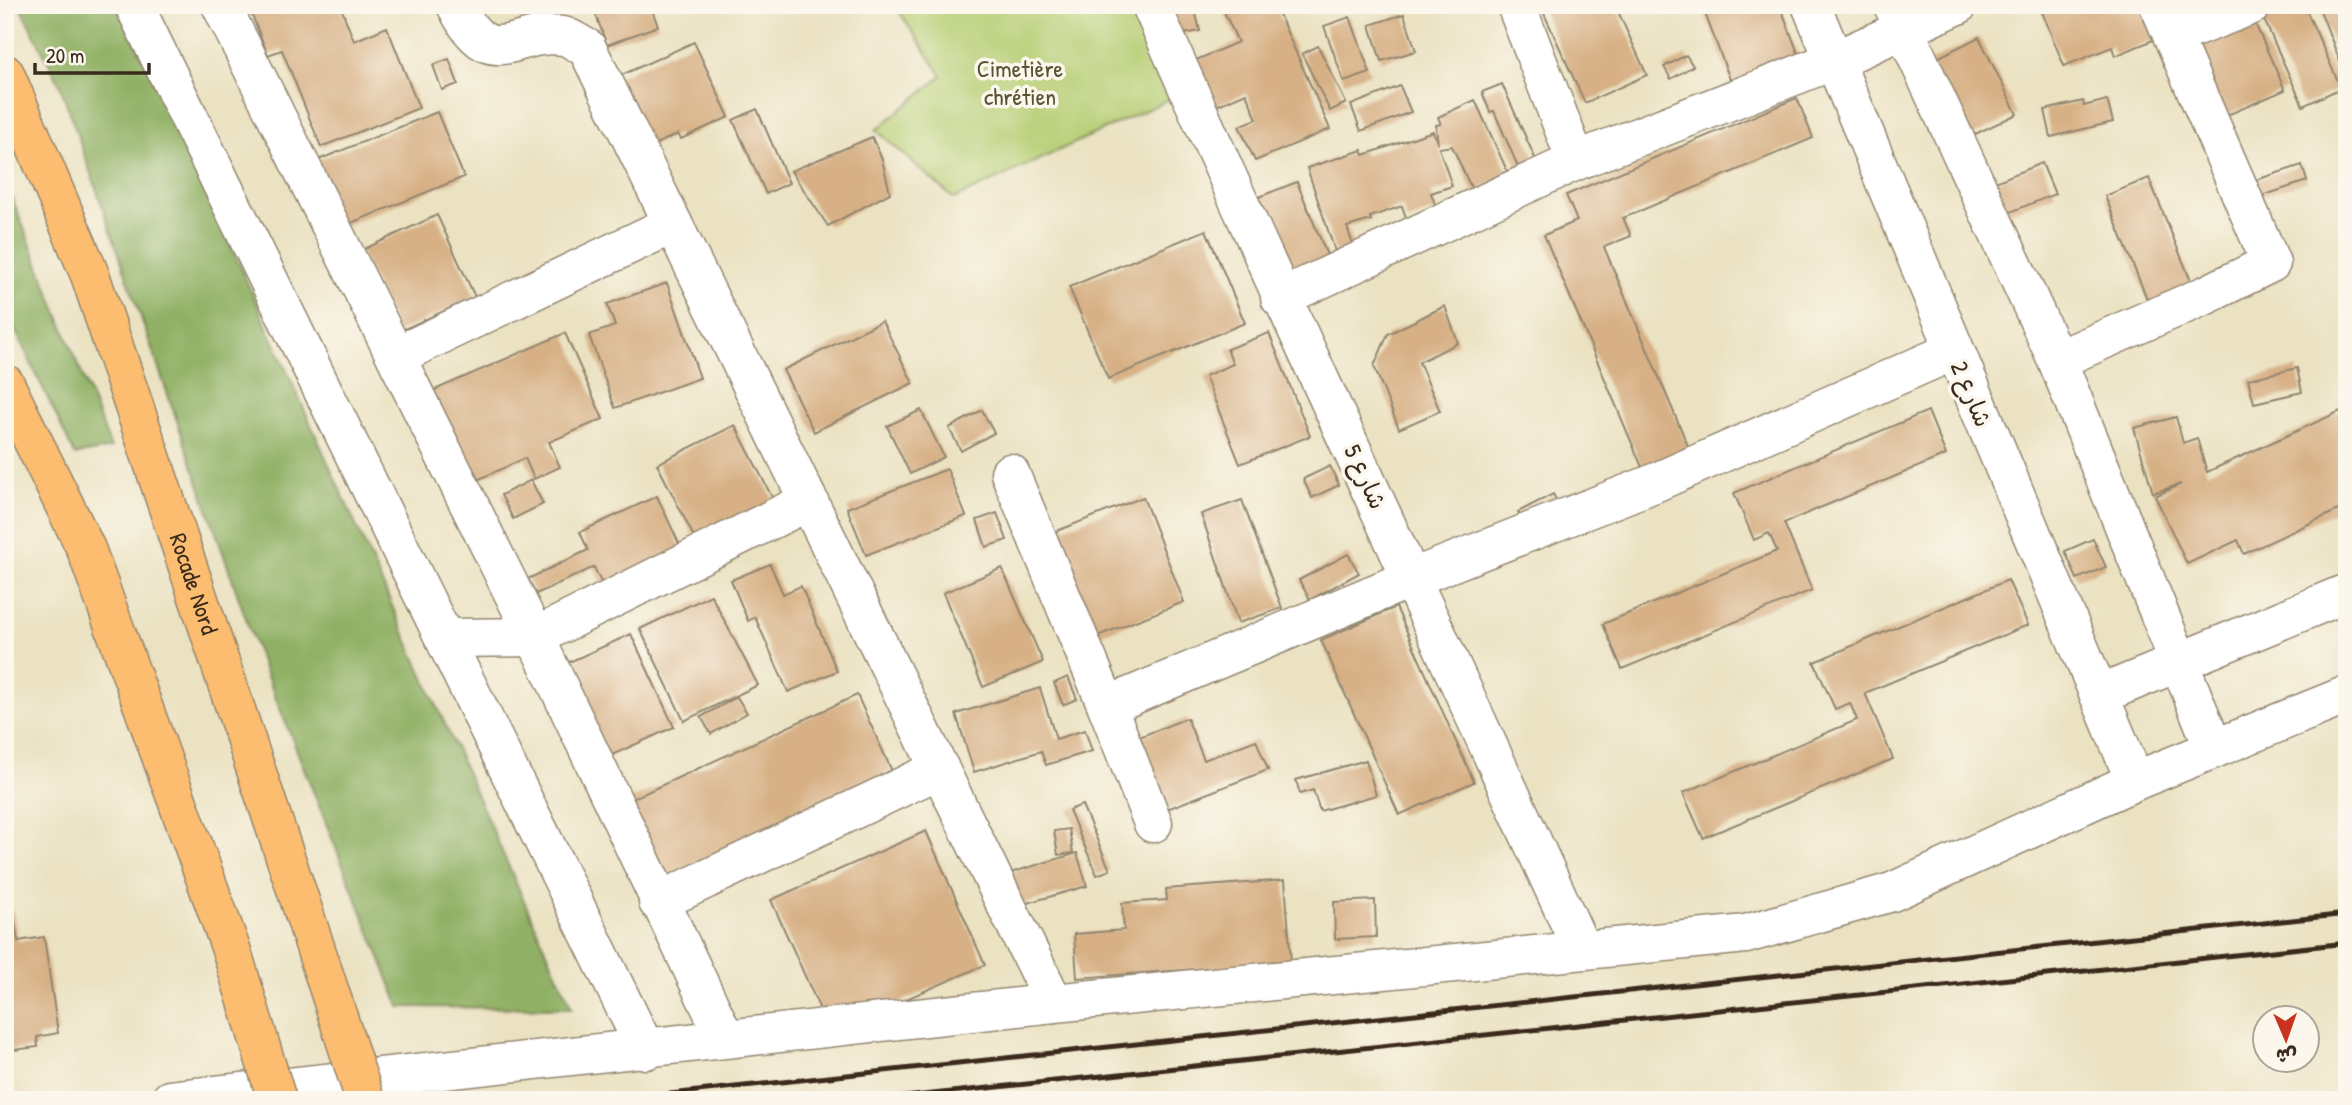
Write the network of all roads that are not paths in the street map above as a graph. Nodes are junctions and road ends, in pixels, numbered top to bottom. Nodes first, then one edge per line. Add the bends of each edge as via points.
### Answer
1 (135, 5) edge
2 (221, 5) edge
3 (456, 5) edge
4 (1151, 5) edge
5 (1516, 5) edge
6 (1811, 5) edge
7 (1958, 5) edge
8 (2252, 5) edge
9 (1897, 17) edge
10 (2166, 21) edge
11 (1835, 60) junction
12 (5, 74) edge
13 (1576, 161) junction
14 (673, 224) junction
15 (1280, 298) junction
16 (1953, 351) junction
17 (396, 356) junction
18 (2057, 360) junction
19 (5, 384) edge
20 (1010, 473) dead end
21 (809, 501) junction
22 (1412, 578) junction
23 (2347, 593) edge
24 (535, 637) junction
25 (447, 638) junction
26 (2178, 663) junction
27 (2099, 695) junction
28 (2347, 695) edge
29 (1107, 706) junction
30 (2214, 749) junction
31 (940, 769) junction
32 (2135, 781) junction
33 (1153, 823) dead end
34 (658, 902) junction
35 (1581, 948) junction
36 (1055, 1003) junction
37 (725, 1038) junction
38 (646, 1050) junction
39 (170, 1100) edge
40 (277, 1100) edge
41 (365, 1100) edge

1 - 25 street
2 - 17 street
3 - 14 street via 468,31 492,45 564,36 587,48
4 - 15 street, شارع 5
5 - 13 street
6 - 11 street, شارع 2
7 - 9 street
8 - 10 street
9 - 11 street
9 - 18 street
10 - 18 street via 2271,263
11 - 13 street
11 - 16 street, شارع 2
12 - 41 highway, Rocade Nord, bridge via 90,275
13 - 15 street
14 - 17 street
14 - 21 street
15 - 22 street, شارع 5
16 - 22 street via 1652,484
16 - 27 street, شارع 2
17 - 24 street
18 - 26 street
19 - 40 highway, bridge via 86,549 232,952
20 - 29 street
21 - 24 street
21 - 31 street
22 - 29 street
22 - 35 street, شارع 5
23 - 26 street
24 - 25 street
24 - 34 street
25 - 38 street
26 - 27 street
26 - 30 street
27 - 32 street, شارع 2
28 - 30 street
29 - 33 street
30 - 32 street
31 - 34 street
31 - 36 street
32 - 35 street via 1892,892 1746,934
34 - 37 street
35 - 36 street
36 - 37 street
37 - 38 street
38 - 39 street

